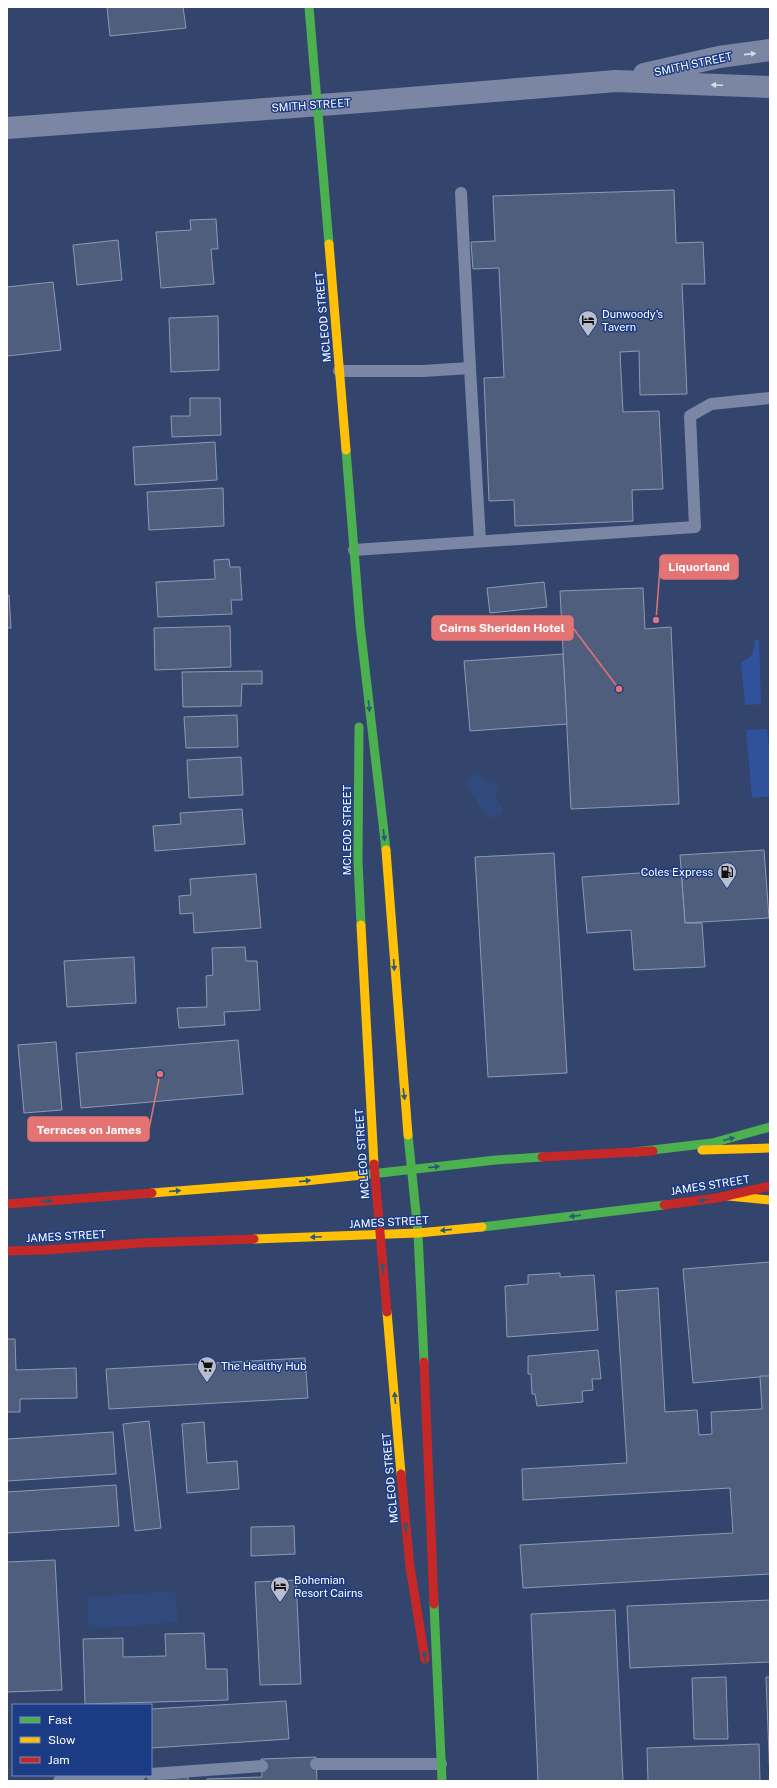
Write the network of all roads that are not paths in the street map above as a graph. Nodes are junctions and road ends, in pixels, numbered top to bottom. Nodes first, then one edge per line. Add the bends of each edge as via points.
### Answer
1 (309, 7) edge
2 (770, 50) edge
3 (616, 81) junction
4 (770, 87) edge
5 (317, 105) junction
6 (7, 128) edge
7 (461, 193) dead end
8 (470, 368) junction
9 (339, 371) junction
10 (770, 398) edge
11 (480, 541) junction
12 (354, 550) junction
13 (360, 625) junction
14 (360, 704) dead end
15 (359, 720) dead end
16 (770, 1127) edge
17 (770, 1148) edge
18 (635, 1152) junction
19 (413, 1170) junction
20 (374, 1172) junction
21 (770, 1186) edge
22 (728, 1196) junction
23 (770, 1200) edge
24 (7, 1204) edge
25 (418, 1233) junction
26 (380, 1235) junction
27 (7, 1251) edge
28 (440, 1750) junction
29 (316, 1764) dead end
30 (441, 1764) junction
31 (262, 1766) dead end
32 (152, 1774) edge
33 (126, 1776) edge
34 (59, 1781) edge
35 (442, 1781) edge

1 - 5 main road, MCLEOD STREET
3 -> 2 street, SMITH STREET via 712,59
4 -> 3 street, SMITH STREET
3 - 5 street, SMITH STREET
5 - 6 street, SMITH STREET
5 - 9 main road, MCLEOD STREET
7 - 8 lane
8 - 9 lane
8 - 11 lane
9 - 12 main road, MCLEOD STREET
10 - 11 lane via 711,404 690,416 695,527
11 - 12 lane
12 - 13 main road, MCLEOD STREET
13 - 14 main road, MCLEOD STREET
13 -> 19 main road, MCLEOD STREET via 385,843 403,1085
15 - 20 main road, MCLEOD STREET via 358,860
18 -> 16 main road via 712,1143
17 - 18 main road
19 -> 18 main road via 496,1160
19 - 20 main road
19 - 25 main road, MCLEOD STREET
24 -> 20 main road via 300,1181
20 - 26 main road, MCLEOD STREET
21 - 22 main road, JAMES STREET
22 - 23 main road
22 -> 25 main road, JAMES STREET
25 - 26 main road, JAMES STREET
25 - 28 main road, MCLEOD STREET
26 -> 27 main road, JAMES STREET via 141,1243
28 -> 26 main road, MCLEOD STREET via 410,1567
28 - 30 main road, MCLEOD STREET
29 - 30 lane
30 - 35 main road, MCLEOD STREET
31 - 32 lane
33 - 34 lane

